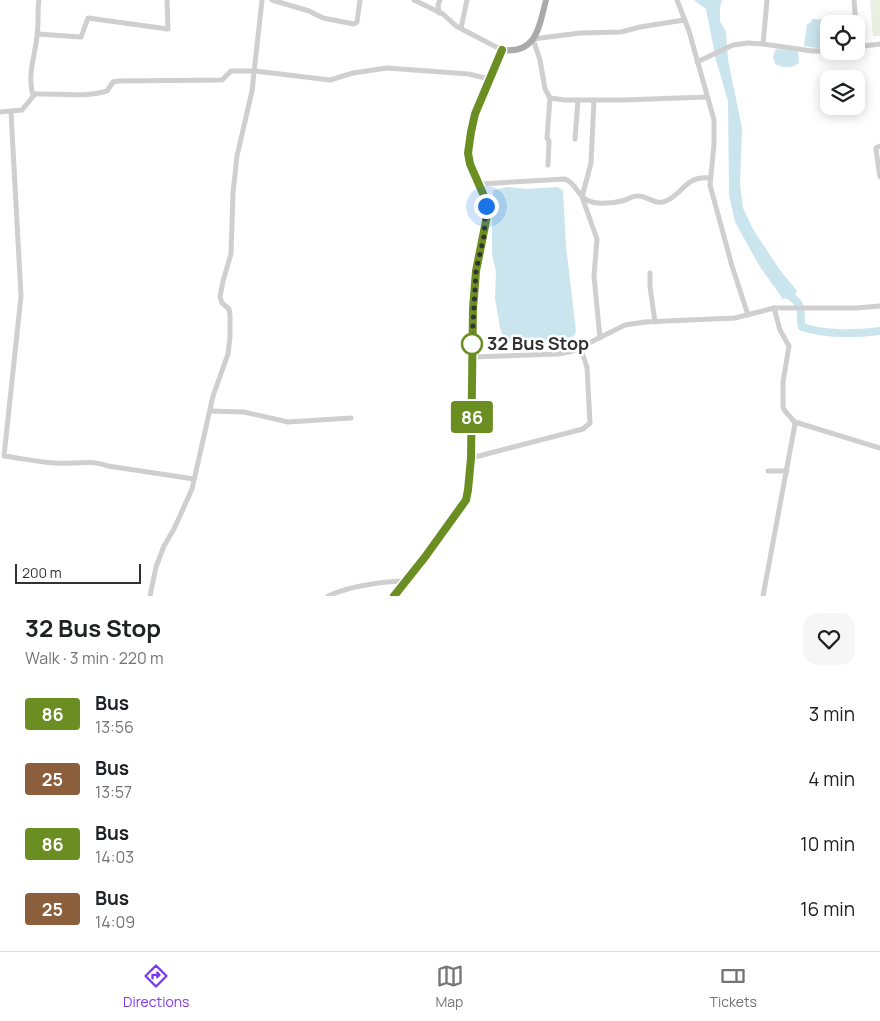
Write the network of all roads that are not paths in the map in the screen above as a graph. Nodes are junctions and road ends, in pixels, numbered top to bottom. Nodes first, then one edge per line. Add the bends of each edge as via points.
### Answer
1 (39, 0) edge
2 (167, 0) edge
3 (262, 0) edge
4 (272, 0) edge
5 (360, 0) edge
6 (414, 0) edge
7 (440, 0) edge
8 (467, 0) edge
9 (546, 0) edge
10 (676, 0) edge
11 (767, 0) edge
12 (854, 0) edge
13 (438, 12) junction
14 (855, 15) edge
15 (684, 20) junction
16 (461, 28) junction
17 (38, 34) junction
18 (533, 40) junction
19 (763, 44) junction
20 (880, 44) edge
21 (865, 46) edge
22 (502, 50) junction
23 (820, 51) edge
24 (697, 62) junction
25 (255, 71) junction
26 (489, 79) junction
27 (33, 95) junction
28 (707, 97) junction
29 (550, 98) junction
30 (578, 100) junction
31 (594, 100) junction
32 (0, 112) edge
33 (11, 112) junction
34 (575, 139) dead end
35 (880, 146) edge
36 (548, 165) dead end
37 (880, 177) edge
38 (710, 178) junction
39 (480, 184) junction
40 (582, 197) junction
41 (650, 273) dead end
42 (880, 306) edge
43 (776, 308) junction
44 (748, 315) junction
45 (655, 322) junction
46 (600, 338) junction
47 (580, 347) junction
48 (472, 356) junction
49 (210, 411) junction
50 (351, 418) dead end
51 (795, 422) junction
52 (880, 448) edge
53 (2, 456) edge
54 (471, 458) junction
55 (768, 471) dead end
56 (787, 471) junction
57 (194, 479) junction
58 (405, 581) junction
59 (150, 596) edge
60 (328, 596) edge
61 (394, 596) edge
62 (763, 596) edge

1 - 17 street
2 - 17 street via 168,29 88,18 81,37
3 - 25 street
4 - 5 street via 309,10 323,18 356,24
6 - 13 street
7 - 13 street
8 - 16 street
9 - 18 main road
10 - 15 street
11 - 19 street
12 - 14 street
13 - 16 street
15 - 18 street via 621,32 580,33
15 - 24 street
16 - 22 street
17 - 27 street via 30,75
18 - 22 main road via 517,50
18 - 29 street
19 - 23 street
19 - 24 street via 733,45
20 - 21 street
22 - 26 street
24 - 28 street
25 - 26 street via 330,80 387,68 469,74
25 - 27 street via 231,71 222,80 119,81 113,82 107,91 95,93
25 - 49 street via 237,156 232,254 220,297 230,312 228,354
26 - 39 street via 474,121 468,153
27 - 33 street via 22,110
28 - 31 street
28 - 38 street via 714,120
29 - 30 street
29 - 36 street
30 - 31 street
30 - 34 street
31 - 40 street via 591,163
32 - 33 street
33 - 53 street via 21,296
35 - 37 street via 876,150
38 - 40 street via 696,178 661,203 638,196 609,202 590,202
38 - 44 street
39 - 40 street via 565,179
39 - 48 street via 487,216 476,271
40 - 46 street via 598,239 594,276
41 - 45 street
42 - 43 street
43 - 44 street
43 - 51 street via 780,330 789,346 783,407
44 - 45 street
45 - 46 street via 625,326
46 - 47 street
47 - 48 street via 546,355
47 - 54 street via 589,378 589,425
48 - 54 street
49 - 50 street via 244,412 288,422
49 - 57 street
51 - 52 street
51 - 56 street
53 - 57 street via 54,463 95,461 108,466
54 - 58 street via 466,500
55 - 56 street
56 - 62 street
57 - 59 street via 186,505 165,542
58 - 60 street via 368,584
58 - 61 street

